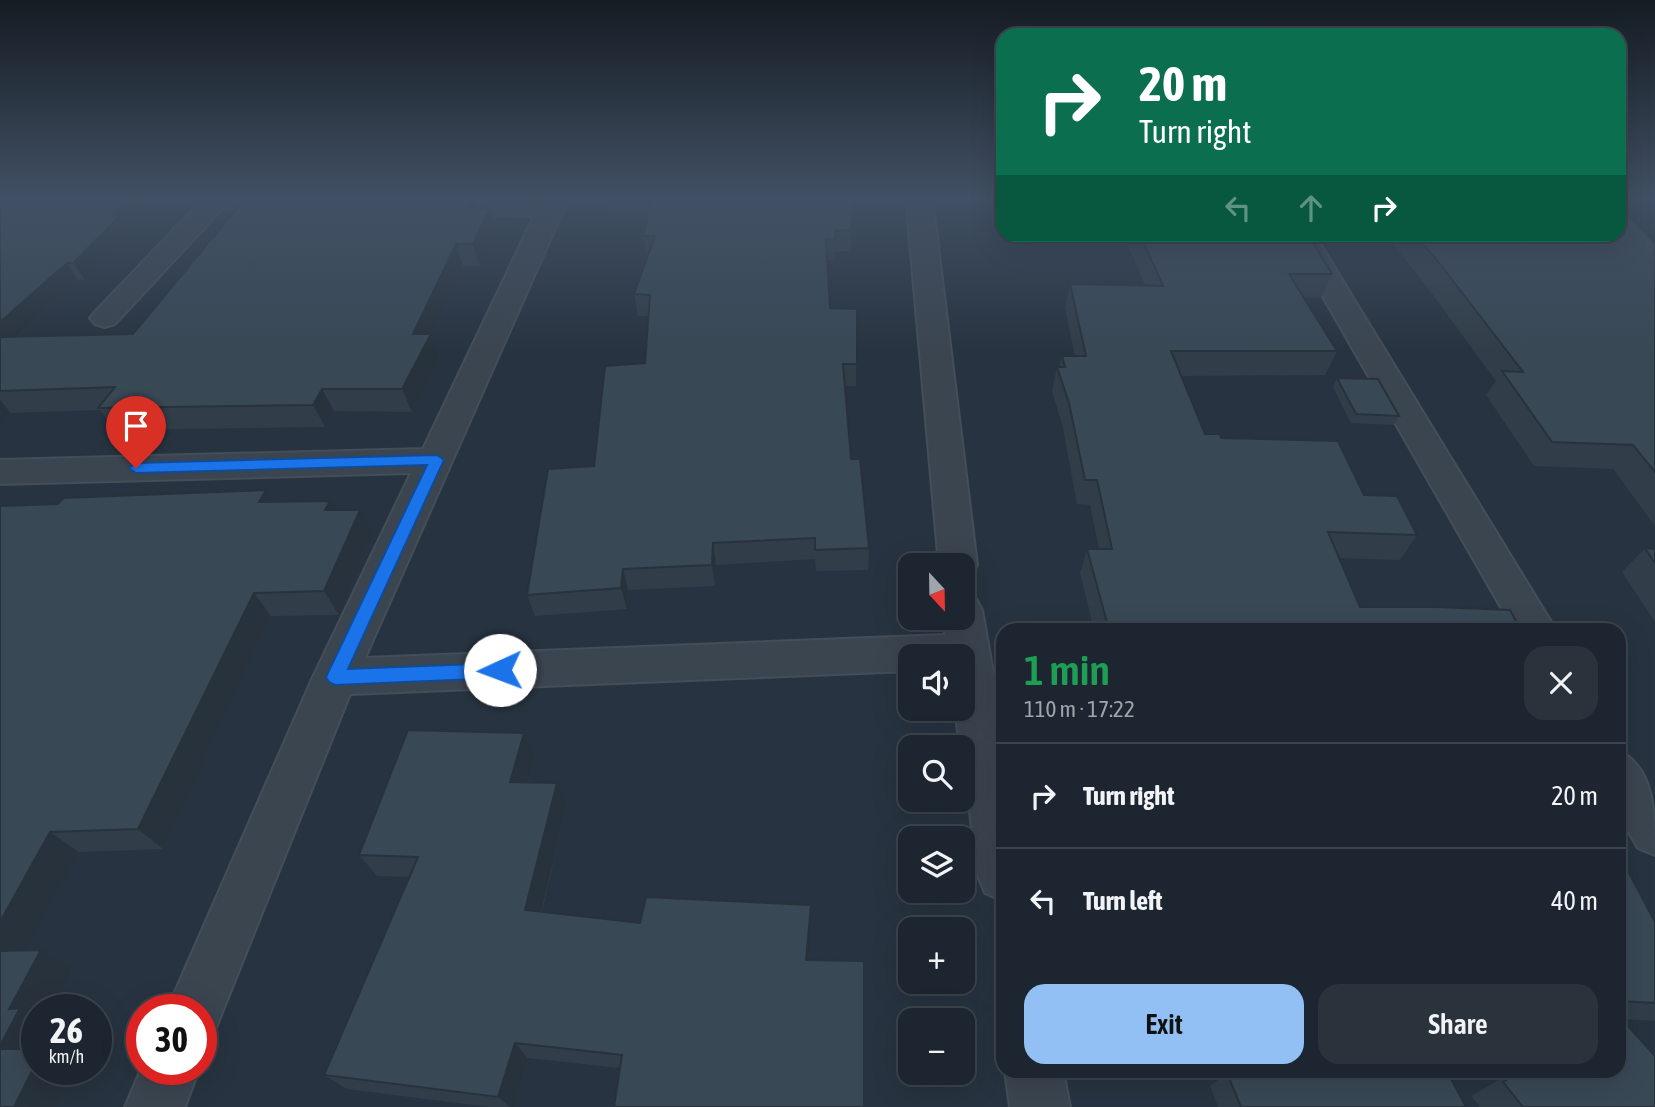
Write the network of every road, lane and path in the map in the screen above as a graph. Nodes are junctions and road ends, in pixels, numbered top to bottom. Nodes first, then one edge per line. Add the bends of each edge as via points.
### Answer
1 (170, 249) edge
2 (533, 249) edge
3 (924, 249) edge
4 (1309, 249) edge
5 (104, 318) dead end
6 (437, 460) junction
7 (0, 472) edge
8 (957, 553) edge
9 (1531, 623) edge
10 (965, 631) edge
11 (335, 677) junction
12 (1626, 784) edge
13 (996, 831) edge
14 (1655, 832) edge
15 (202, 994) edge
16 (1035, 1078) edge
17 (164, 1085) edge
18 (155, 1107) edge
19 (1040, 1107) edge

1 - 5 street
2 - 6 street
3 - 8 street
4 - 9 street
6 - 7 street
6 - 11 street
10 - 11 street
10 - 13 street
11 - 15 street
12 - 14 street
16 - 19 street
17 - 18 street

